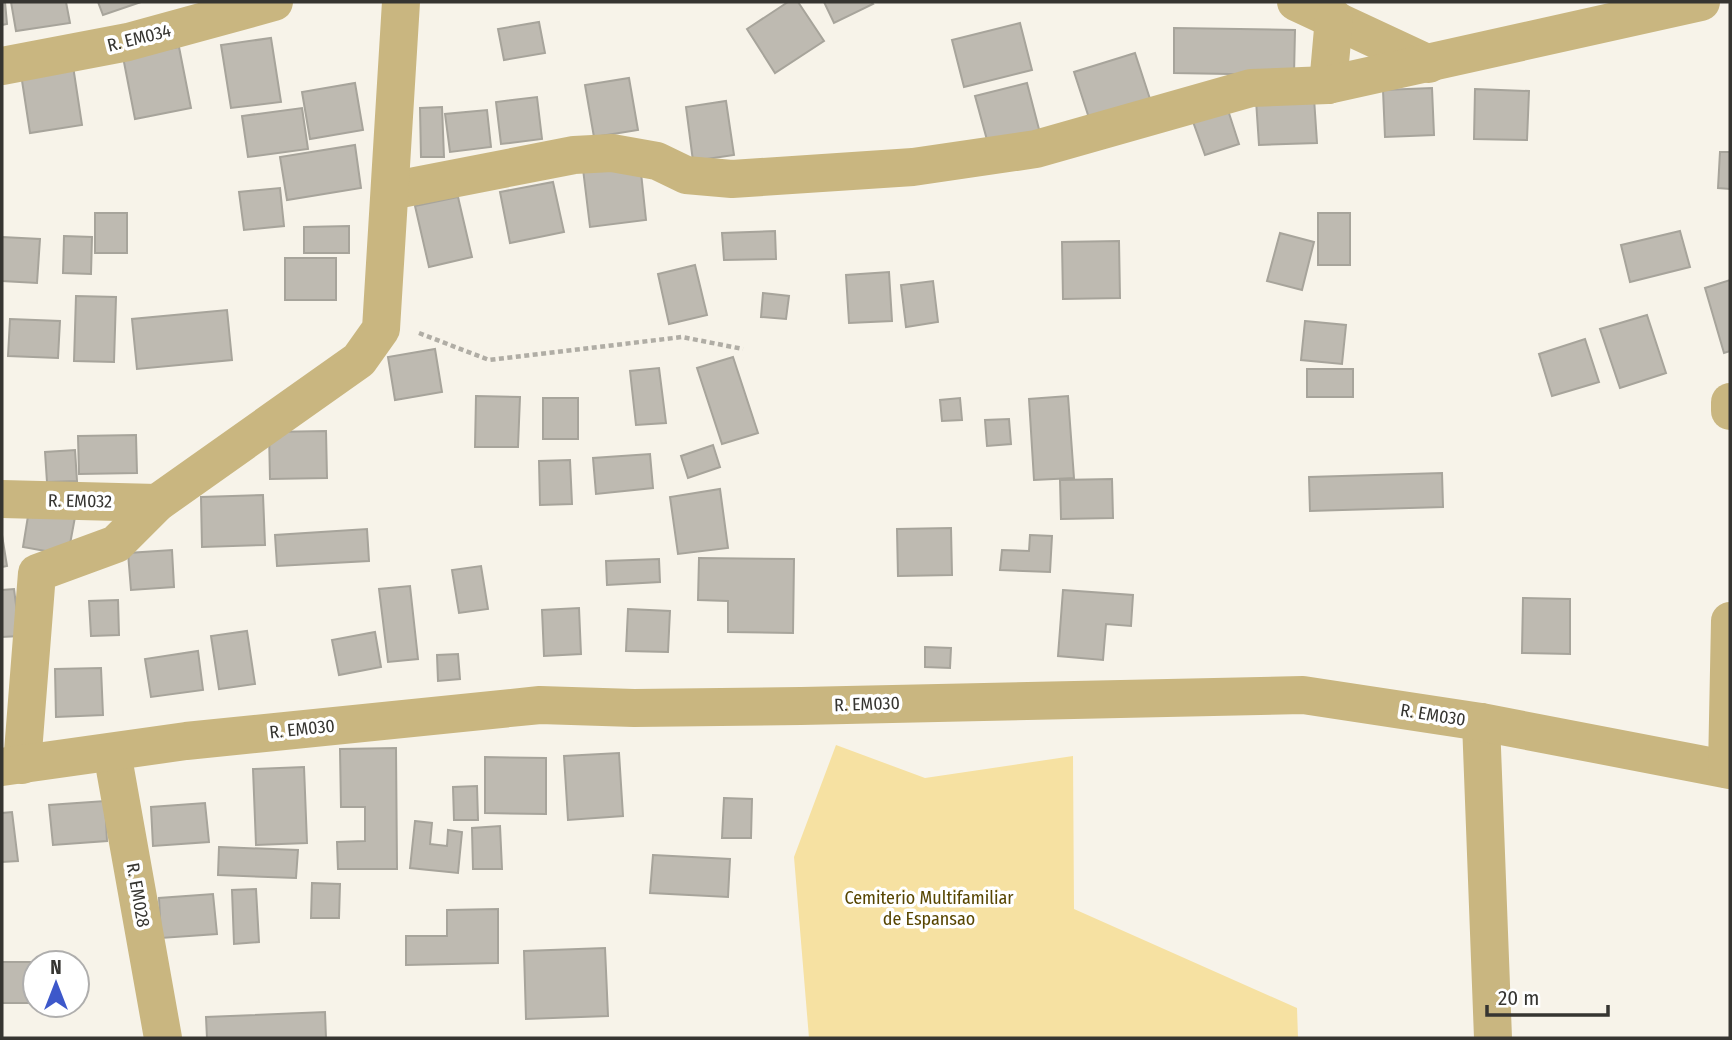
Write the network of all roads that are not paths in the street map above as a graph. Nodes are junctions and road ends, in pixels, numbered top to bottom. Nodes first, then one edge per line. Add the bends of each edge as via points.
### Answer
1 (274, 2) edge
2 (401, 2) edge
3 (1296, 2) edge
4 (1701, 2) edge
5 (1334, 18) junction
6 (1429, 64) junction
7 (2, 66) edge
8 (1328, 85) junction
9 (390, 191) junction
10 (1730, 402) edge
11 (1730, 411) edge
12 (2, 499) edge
13 (157, 503) junction
14 (1730, 621) edge
15 (1481, 722) junction
16 (113, 752) junction
17 (12, 766) edge
18 (1729, 770) edge
19 (163, 1038) edge
20 (1493, 1038) edge

1 - 7 street, R. EM034 via 128,43
2 - 9 street
3 - 5 street
4 - 6 street via 1536,36
5 - 6 street
5 - 8 street
6 - 8 street
8 - 9 street via 1251,88 1036,149 913,167 732,180 685,176 657,161 612,153 574,155
9 - 13 street via 383,319 359,359
10 - 11 street
12 - 13 street, R. EM032
13 - 17 street via 116,544 37,573
14 - 18 street
15 - 16 street, R. EM030 via 1303,695 731,707 540,705
15 - 18 street, R. EM030
15 - 20 street
16 - 17 street, R. EM030
16 - 19 street, R. EM028

